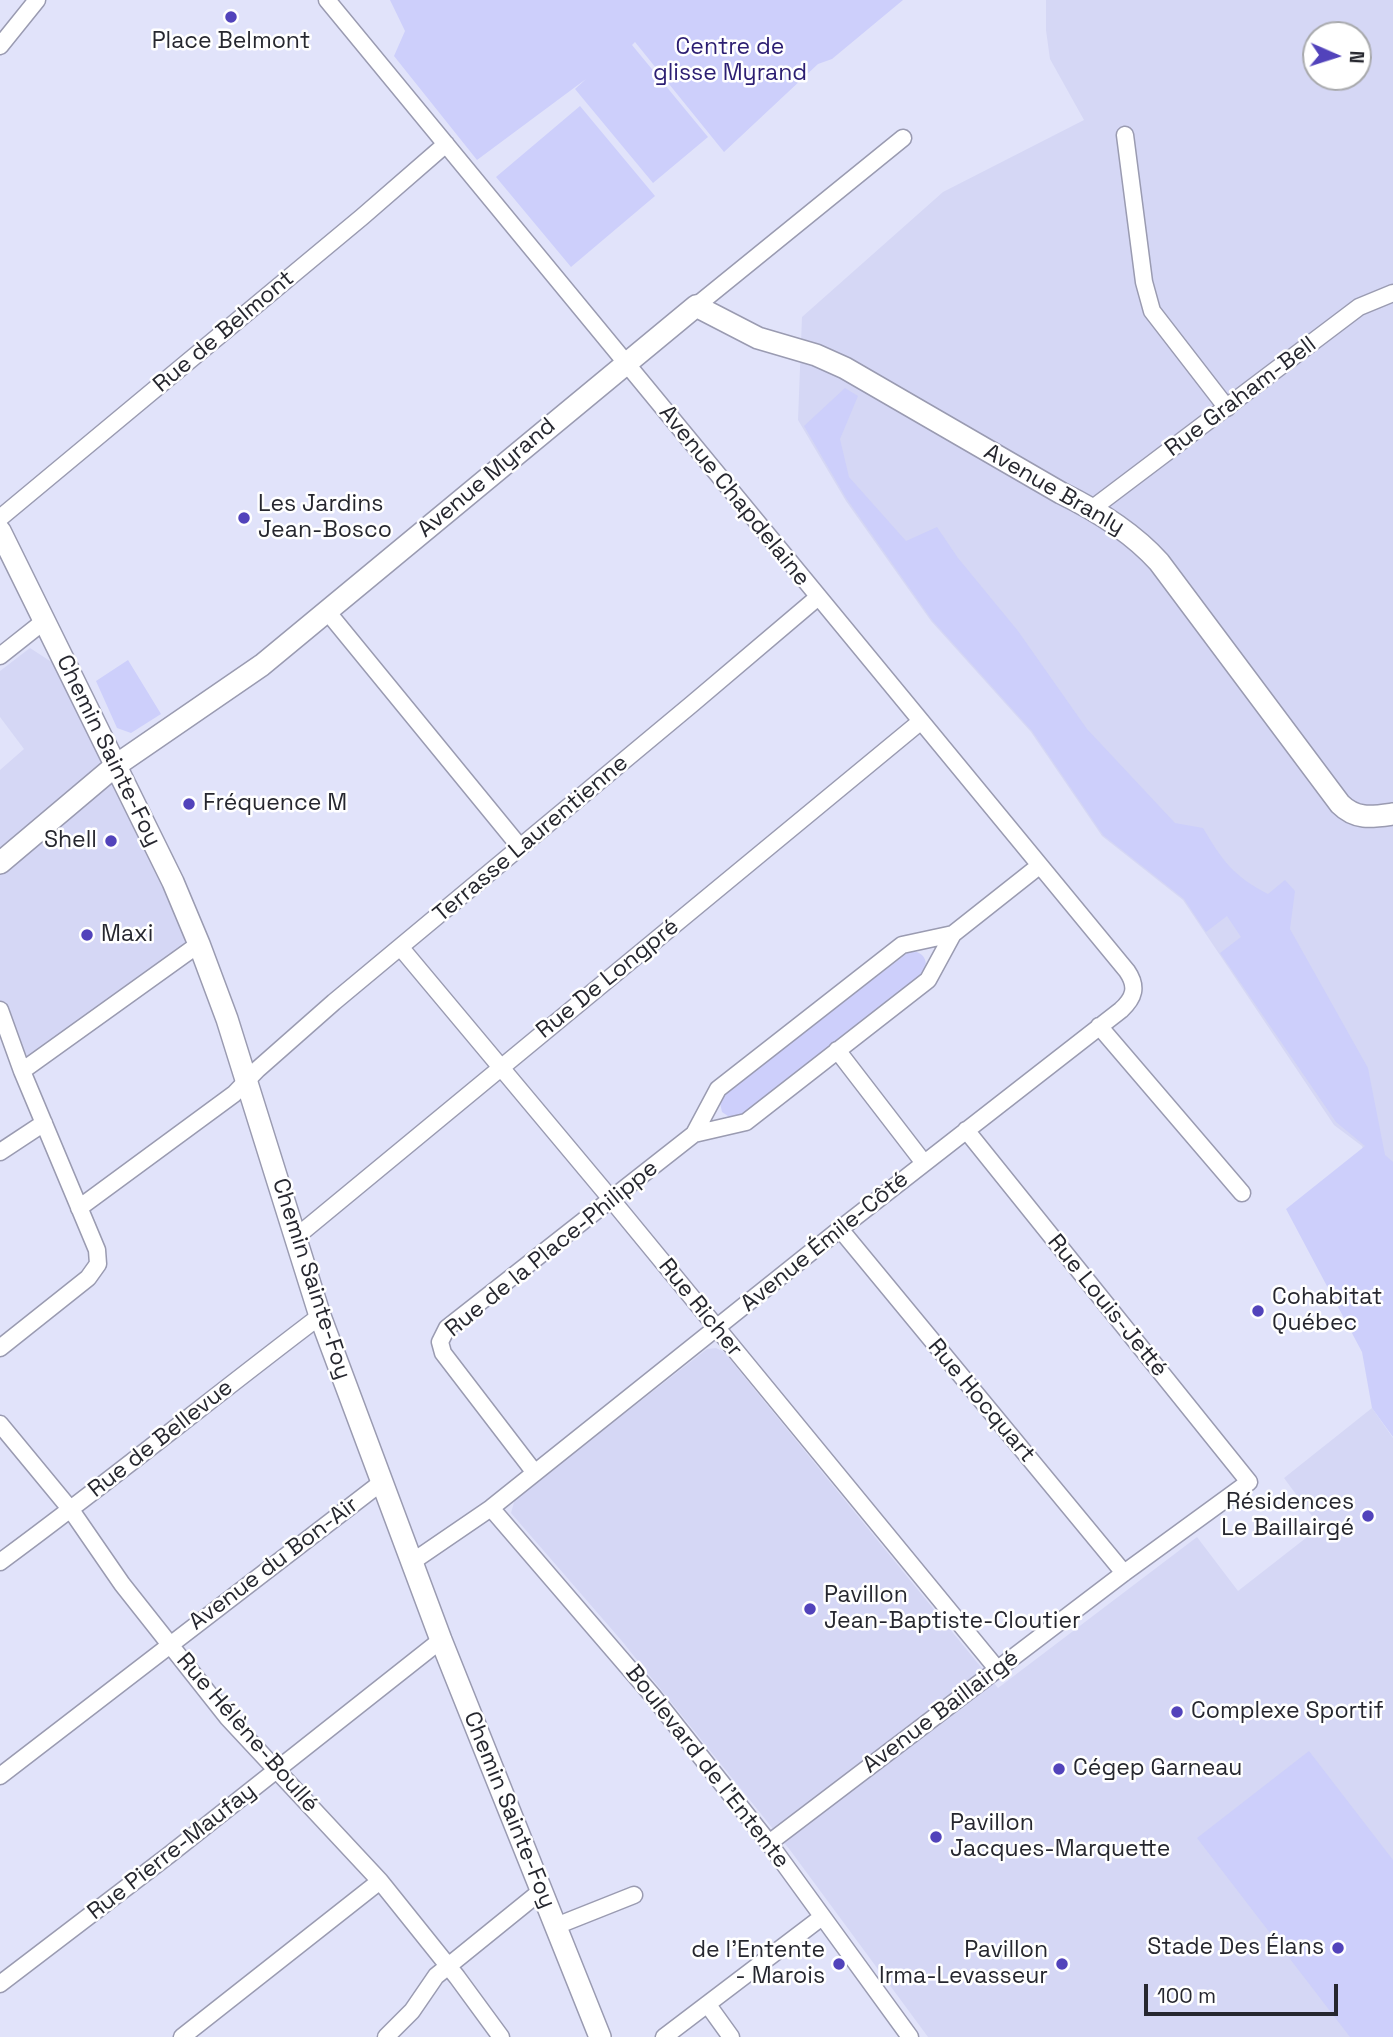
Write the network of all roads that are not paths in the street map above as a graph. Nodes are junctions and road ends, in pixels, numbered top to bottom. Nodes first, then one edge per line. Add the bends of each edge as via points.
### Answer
1 (37, 0) edge
2 (327, 0) edge
3 (0, 46) edge
4 (1125, 135) dead end
5 (903, 138) dead end
6 (446, 144) junction
7 (1393, 293) edge
8 (696, 306) junction
9 (626, 362) junction
10 (1227, 408) junction
11 (1093, 508) junction
12 (0, 518) edge
13 (0, 531) edge
14 (817, 598) junction
15 (327, 610) junction
16 (43, 622) junction
17 (0, 656) edge
18 (920, 722) junction
19 (115, 766) junction
20 (1393, 814) edge
21 (520, 847) junction
22 (0, 863) edge
23 (1039, 866) junction
24 (953, 934) junction
25 (199, 944) junction
26 (401, 948) junction
27 (1134, 994) joint
28 (0, 1010) edge
29 (1100, 1026) junction
30 (837, 1050) junction
31 (502, 1067) junction
32 (22, 1071) junction
33 (247, 1081) junction
34 (44, 1123) junction
35 (966, 1130) junction
36 (694, 1134) junction
37 (0, 1152) edge
38 (924, 1163) junction
39 (1242, 1193) dead end
40 (611, 1199) junction
41 (79, 1208) junction
42 (840, 1229) junction
43 (296, 1237) junction
44 (320, 1315) junction
45 (716, 1329) junction
46 (0, 1349) edge
47 (0, 1424) edge
48 (534, 1473) junction
49 (382, 1482) junction
50 (1249, 1482) joint
51 (491, 1508) junction
52 (71, 1510) junction
53 (0, 1562) edge
54 (412, 1562) junction
55 (1124, 1573) junction
56 (441, 1640) junction
57 (169, 1644) junction
58 (998, 1670) junction
59 (278, 1770) junction
60 (0, 1776) edge
61 (769, 1843) junction
62 (380, 1881) junction
63 (541, 1891) junction
64 (634, 1895) dead end
65 (822, 1917) junction
66 (556, 1926) junction
67 (448, 1966) junction
68 (0, 1984) edge
69 (708, 2005) junction
70 (182, 2037) edge
71 (386, 2037) edge
72 (501, 2037) edge
73 (600, 2037) edge
74 (664, 2037) edge
75 (732, 2037) edge
76 (910, 2037) edge

1 - 3 street
2 - 6 street, Avenue Chapdelaine
4 - 10 street via 1144,282 1152,311
5 - 8 street, Avenue Myrand
6 - 9 street, Avenue Chapdelaine
6 - 12 street, Rue de Belmont
7 - 10 street, Rue Graham-Bell via 1359,307
8 - 9 street, Avenue Myrand
8 - 11 street, Avenue Branly via 758,338 845,368
9 - 14 street, Avenue Chapdelaine
9 - 15 street, Avenue Myrand
10 - 11 street, Rue Graham-Bell
11 - 20 street, Avenue Branly via 1134,537 1159,562 1346,810 1364,817
13 - 16 street, Chemin Sainte-Foy
14 - 18 street, Avenue Chapdelaine
14 - 21 street, Terrasse Laurentienne
15 - 19 street, Avenue Myrand via 262,665
15 - 21 street
16 - 17 street
16 - 19 street, Chemin Sainte-Foy
18 - 23 street, Avenue Chapdelaine
18 - 31 street, Rue De Longpré
19 - 22 street, Avenue Myrand
19 - 25 street, Chemin Sainte-Foy
21 - 26 street, Terrasse Laurentienne
23 - 24 street, Rue de la Place-Philippe
23 - 27 street, Avenue Chapdelaine via 1127,971
24 - 30 street, Rue de la Place-Philippe via 928,980
24 - 36 street, Rue de la Place-Philippe via 902,946 718,1089
25 - 32 street
25 - 33 street, Chemin Sainte-Foy
26 - 31 street, Rue Richer
26 - 33 street, Terrasse Laurentienne
27 - 29 street, Avenue Émile-Côté
28 - 32 street
29 - 35 street, Avenue Émile-Côté
29 - 39 street
30 - 36 street, Rue de la Place-Philippe via 746,1122
30 - 38 street
31 - 40 street, Rue Richer
31 - 43 street, Rue De Longpré
32 - 34 street
33 - 41 street, Terrasse Laurentienne
33 - 43 street, Chemin Sainte-Foy
34 - 37 street
34 - 41 street
35 - 38 street, Avenue Émile-Côté
35 - 50 street, Rue Louis-Jetté
36 - 40 street, Rue de la Place-Philippe
38 - 42 street, Avenue Émile-Côté
40 - 45 street, Rue Richer
40 - 48 street, Rue de la Place-Philippe via 447,1328 440,1342 443,1353
41 - 46 street via 97,1250 98,1264 88,1278
42 - 45 street, Avenue Émile-Côté
42 - 55 street, Rue Hocquart
43 - 44 street, Chemin Sainte-Foy
44 - 49 street, Chemin Sainte-Foy
44 - 52 street, Rue de Bellevue
45 - 48 street, Avenue Émile-Côté
45 - 58 street, Rue Richer
47 - 52 street, Rue Hélène-Boullé
48 - 51 street, Avenue Émile-Côté
49 - 54 street, Chemin Sainte-Foy
49 - 57 street, Avenue du Bon-Air
50 - 55 street, Avenue Baillairgé
51 - 54 street, Avenue Émile-Côté
51 - 61 street, Boulevard de l'Entente via 652,1695
52 - 53 street, Rue de Bellevue
52 - 57 street, Rue Hélène-Boullé
54 - 56 street, Chemin Sainte-Foy
55 - 58 street, Avenue Baillairgé
56 - 59 street, Rue Pierre-Maufay
56 - 63 street, Chemin Sainte-Foy
57 - 59 street, Rue Hélène-Boullé via 228,1718
57 - 60 street, Avenue du Bon-Air
58 - 61 street, Avenue Baillairgé
59 - 62 street, Rue Hélène-Boullé
59 - 68 street, Rue Pierre-Maufay
61 - 65 street, Boulevard de l'Entente
62 - 67 street, Rue Hélène-Boullé
62 - 70 street
63 - 66 street, Chemin Sainte-Foy
63 - 67 street
64 - 66 street
65 - 69 street
65 - 76 street, Boulevard de l'Entente
66 - 73 street, Chemin Sainte-Foy
67 - 71 street
67 - 72 street, Rue Hélène-Boullé
69 - 74 street
69 - 75 street

